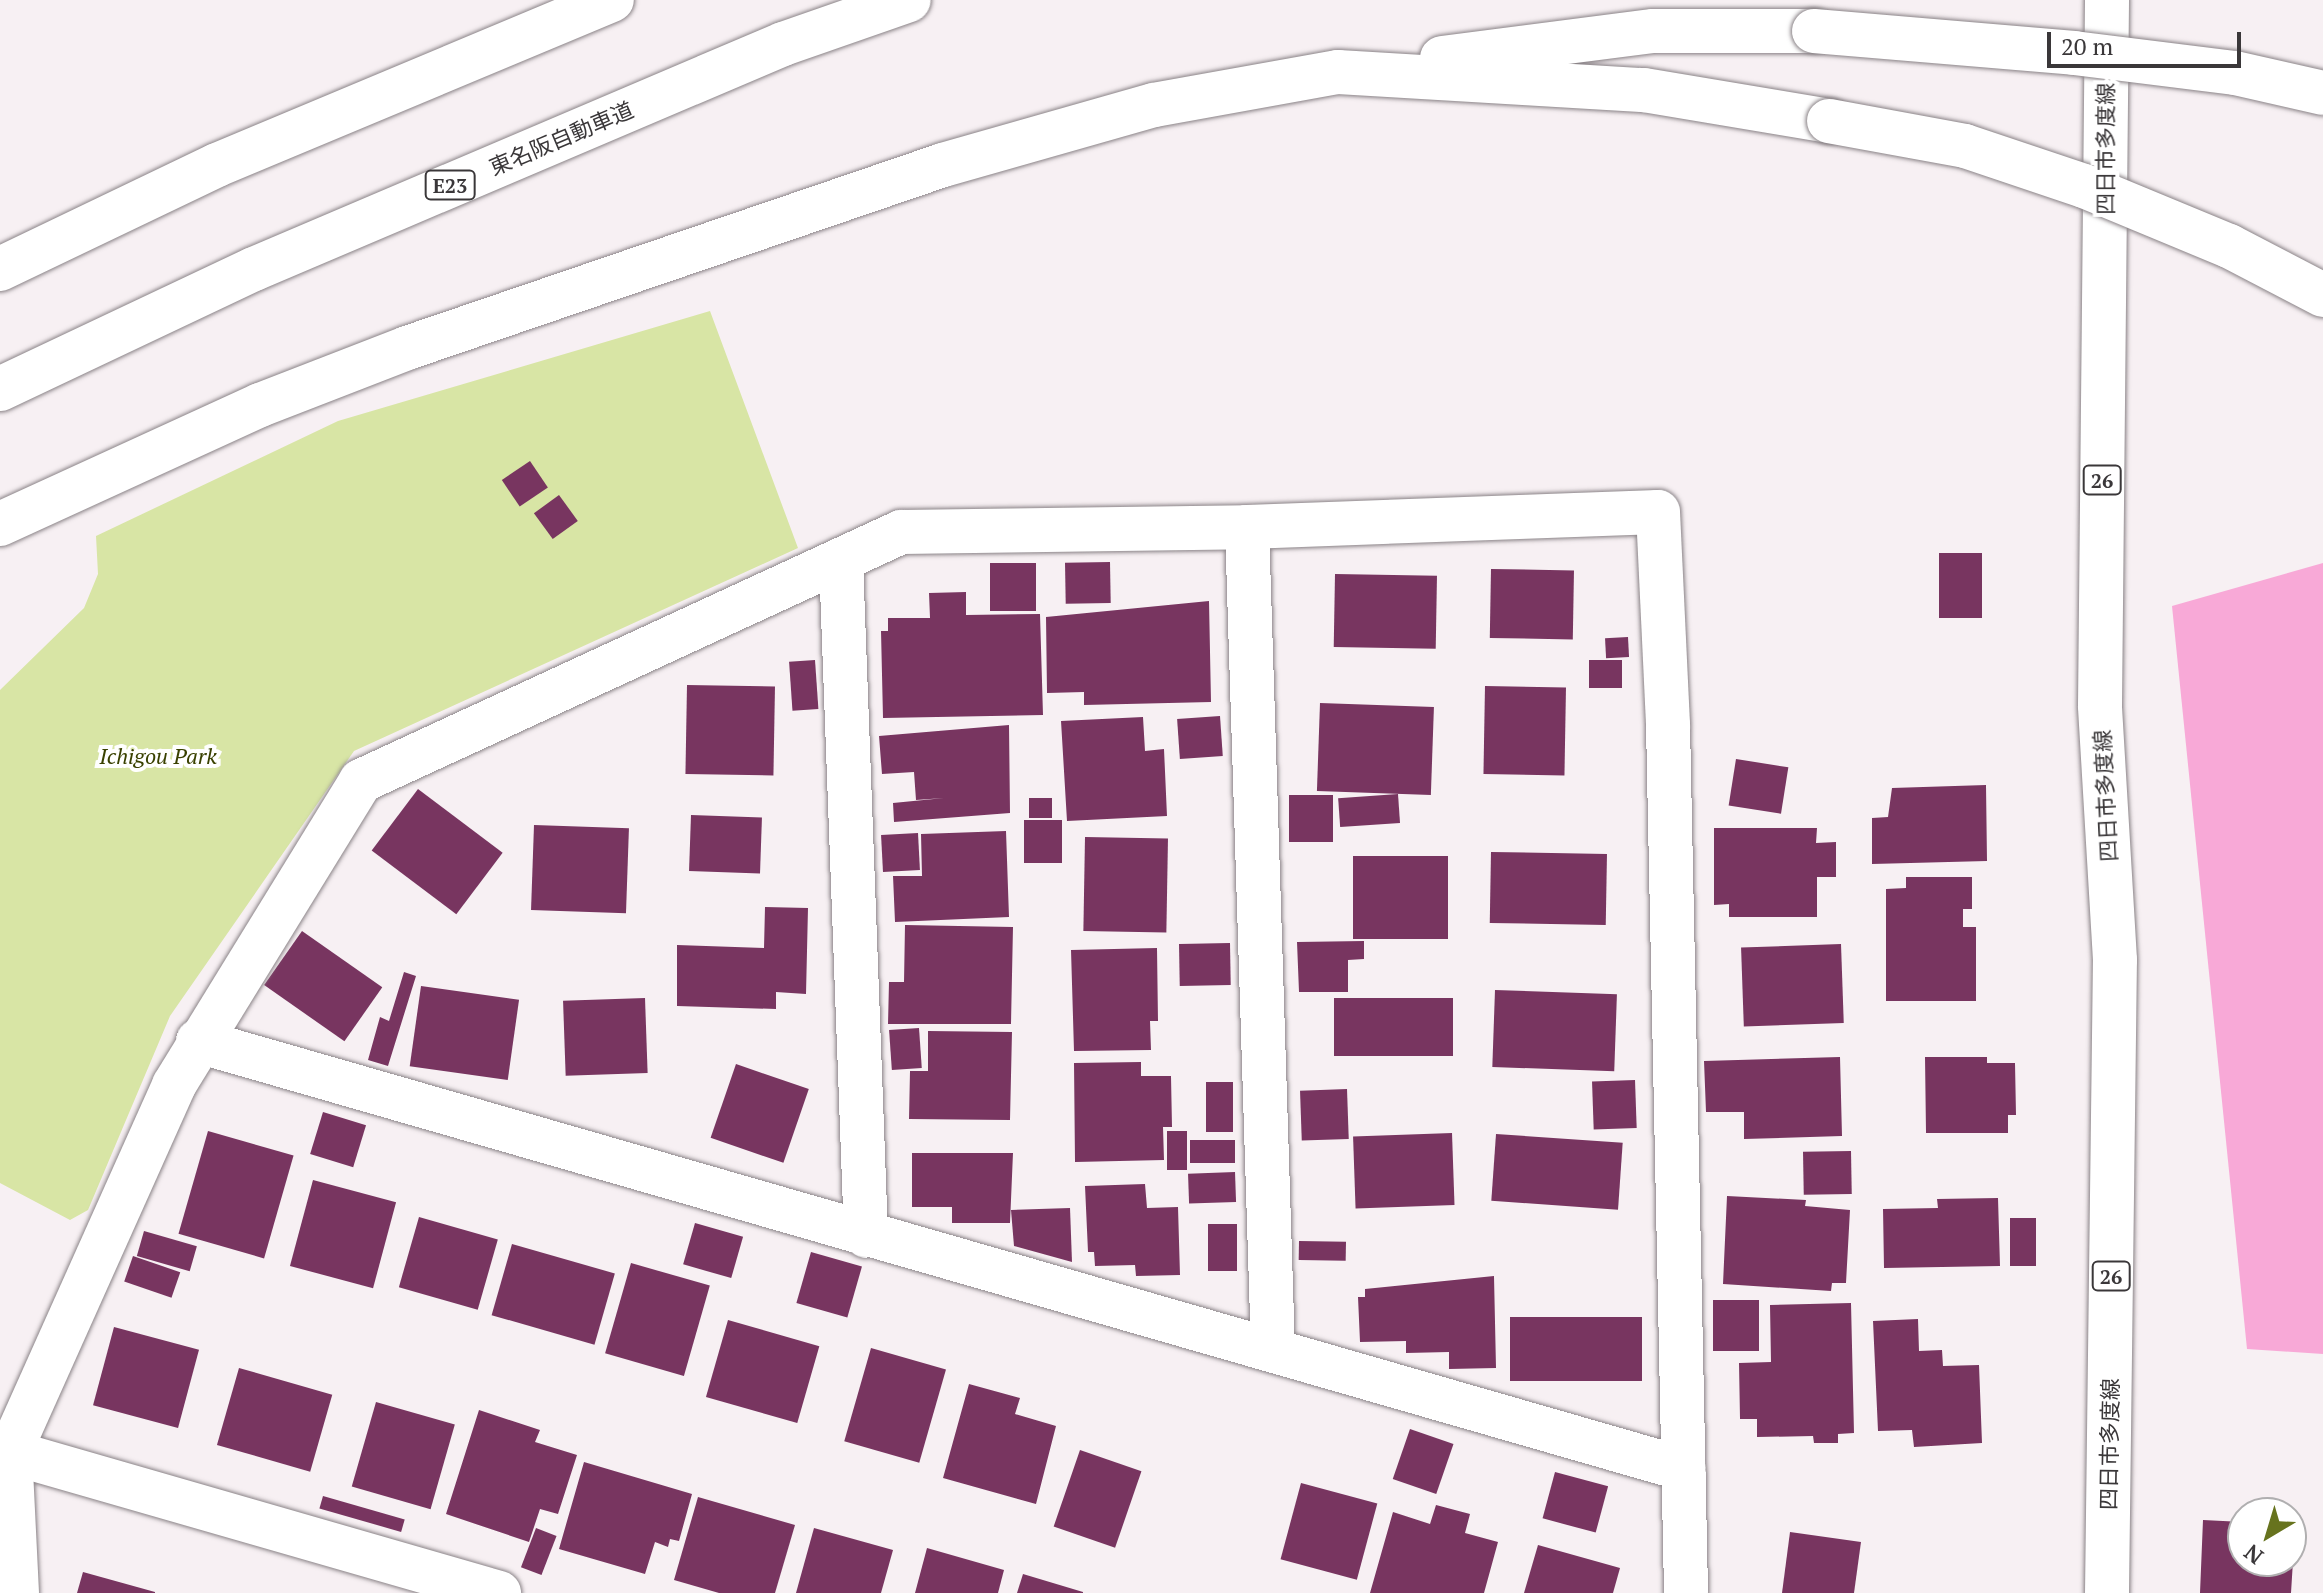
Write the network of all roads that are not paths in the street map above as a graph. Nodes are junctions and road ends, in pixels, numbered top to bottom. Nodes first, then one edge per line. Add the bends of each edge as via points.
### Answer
1 (612, 0) edge
2 (909, 0) edge
3 (2107, 0) edge
4 (1338, 72) junction
5 (2323, 93) edge
6 (0, 269) edge
7 (2323, 295) edge
8 (0, 389) edge
9 (0, 524) edge
10 (1247, 527) junction
11 (841, 560) junction
12 (198, 1041) junction
13 (866, 1236) junction
14 (1273, 1350) junction
15 (10, 1452) junction
16 (1684, 1469) junction
17 (17, 1593) edge
18 (499, 1593) edge
19 (1686, 1593) edge
20 (2107, 1593) edge

1 - 6 main road via 217,165
2 - 8 main road, 東名阪自動車道 / E23 via 783,44 268,262
3 - 20 main road, 四日市多度線 / 26 via 2100,705 2115,960
4 - 5 main road, bridge via 1653,31 1814,31 2074,53 2235,73
4 - 7 main road, bridge via 1644,90 1965,146 2084,186 2229,246
4 - 9 main road via 1154,105 943,165 407,348 260,405
10 - 11 main road via 901,532
10 - 14 main road
10 - 16 main road via 1658,512 1668,725
11 - 12 main road via 361,781
11 - 13 main road
12 - 13 main road
12 - 15 main road
13 - 14 main road
14 - 16 main road
15 - 17 main road
15 - 18 main road
16 - 19 main road

